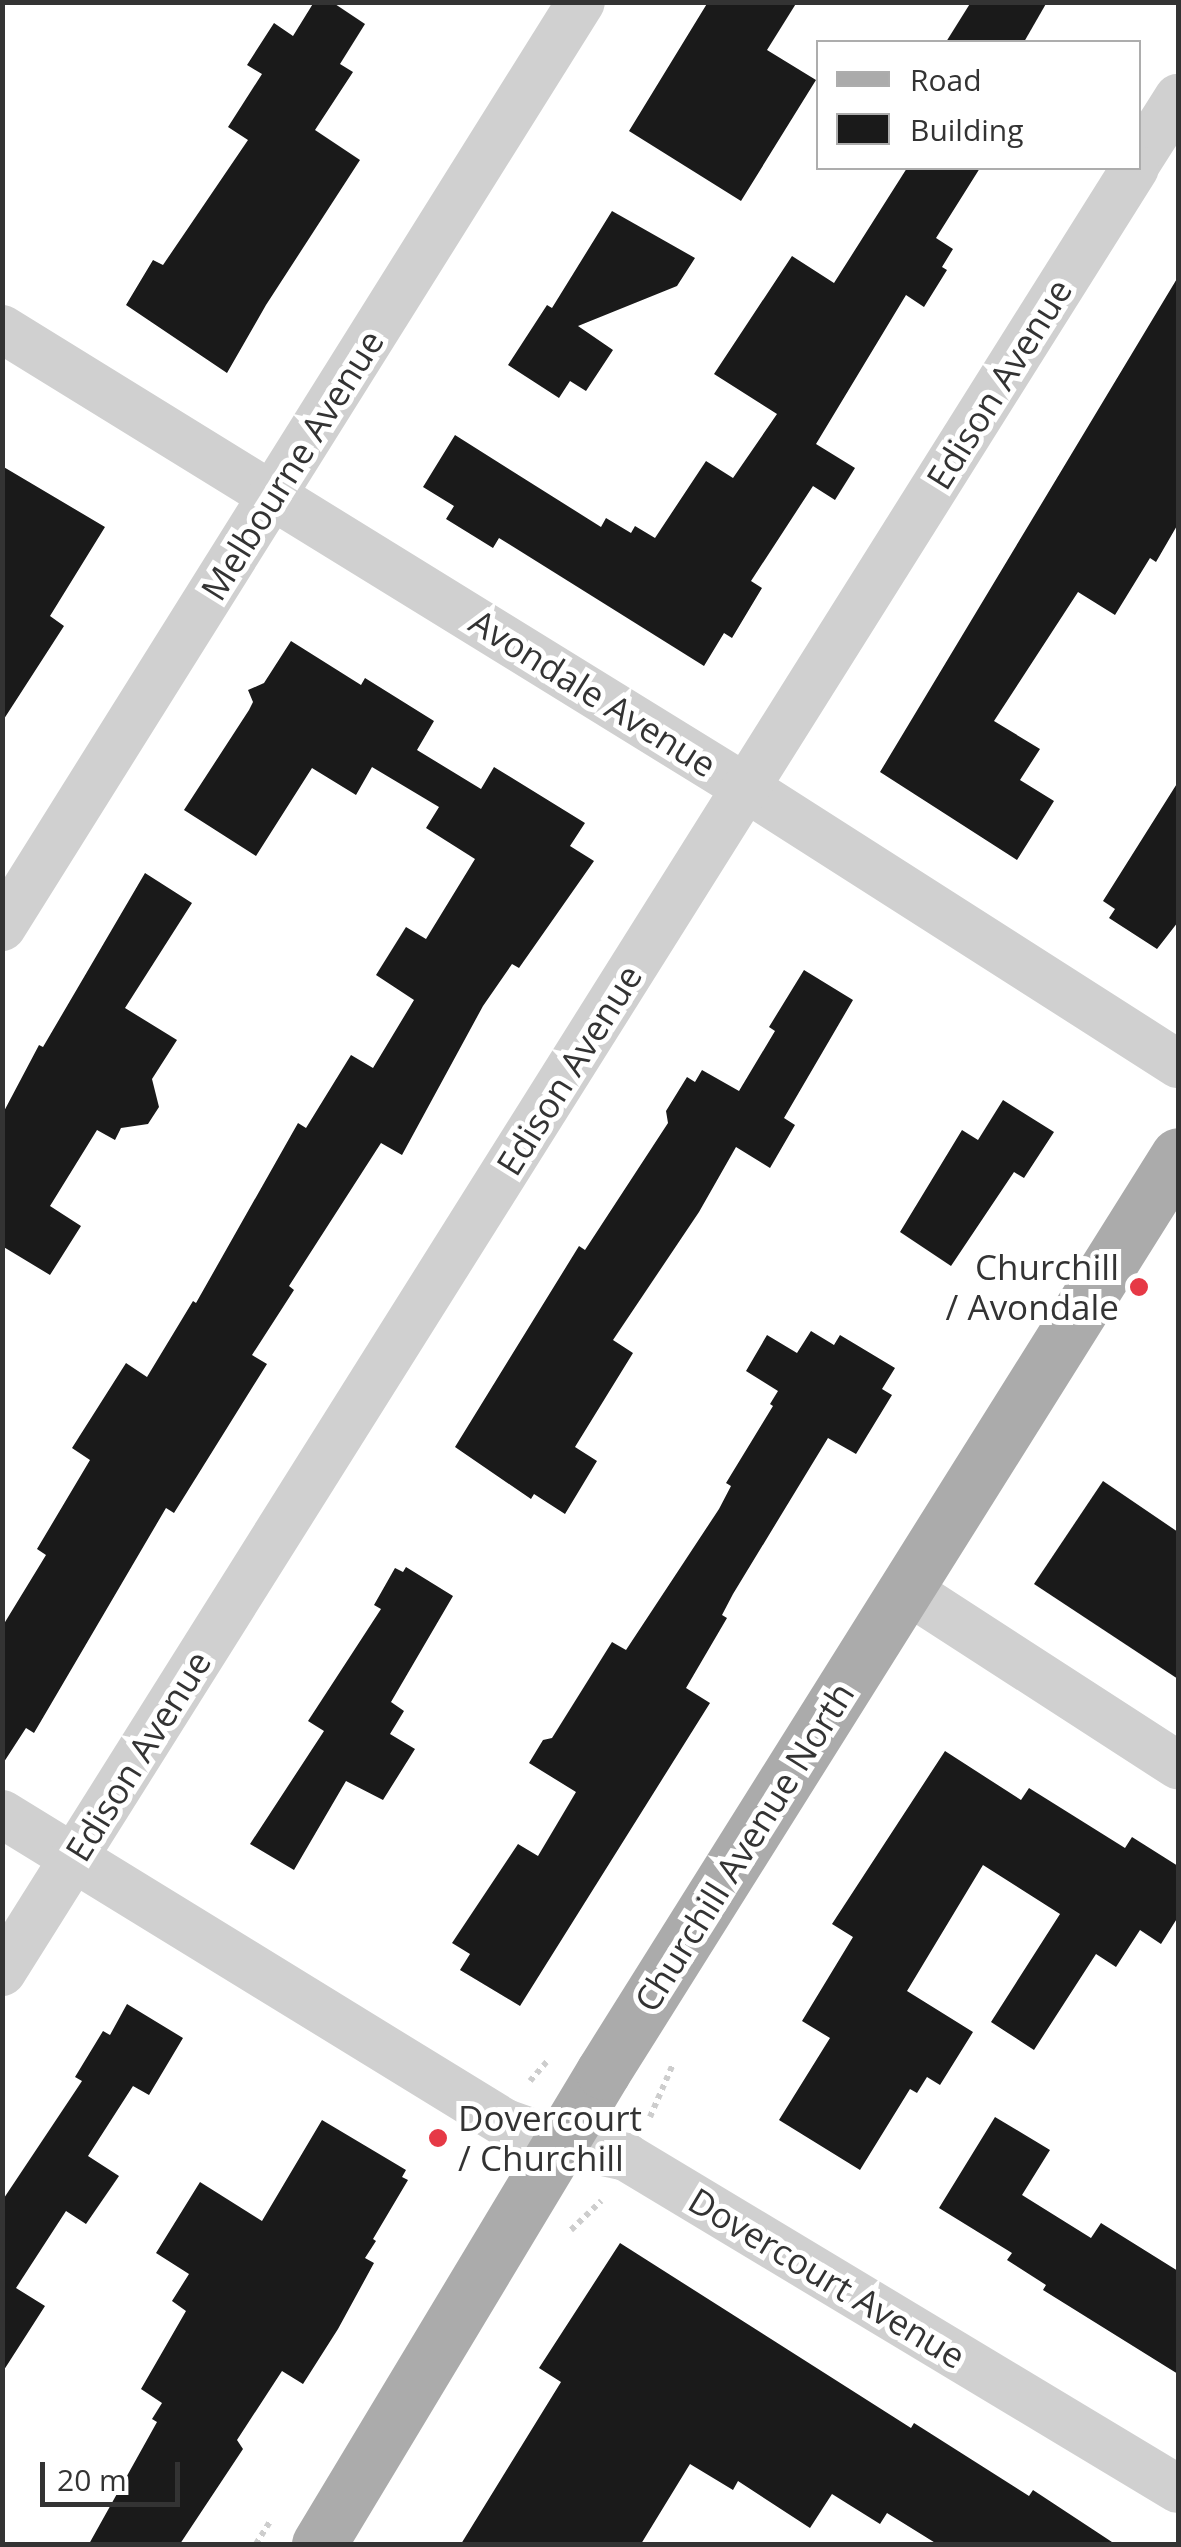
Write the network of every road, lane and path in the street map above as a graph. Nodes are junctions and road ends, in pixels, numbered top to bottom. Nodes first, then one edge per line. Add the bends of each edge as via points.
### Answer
1 (581, 2) edge
2 (1178, 98) edge
3 (1141, 158) edge
4 (1133, 170) edge
5 (2, 329) edge
6 (273, 496) junction
7 (746, 788) junction
8 (2, 928) edge
9 (1178, 1064) edge
10 (1172, 1180) edge
11 (906, 1590) junction
12 (1178, 1766) edge
13 (2, 1814) edge
14 (74, 1858) junction
15 (2, 1972) edge
16 (562, 2143) junction
17 (1178, 2489) edge
18 (319, 2544) edge

1 - 6 street, Melbourne Avenue
2 - 3 street, Edison Avenue
4 - 7 street, Edison Avenue
5 - 6 street, Avondale Avenue
6 - 7 street, Avondale Avenue
6 - 8 street, Melbourne Avenue
7 - 9 street, Avondale Avenue
7 - 14 street, Edison Avenue
10 - 11 main road, Churchill Avenue North
11 - 12 street
11 - 16 main road, Churchill Avenue North
13 - 14 street, Dovercourt Avenue
14 - 15 street, Edison Avenue
14 - 16 street, Dovercourt Avenue via 504,2123
16 - 17 street, Dovercourt Avenue via 626,2157
16 - 18 main road, Churchill Avenue North

